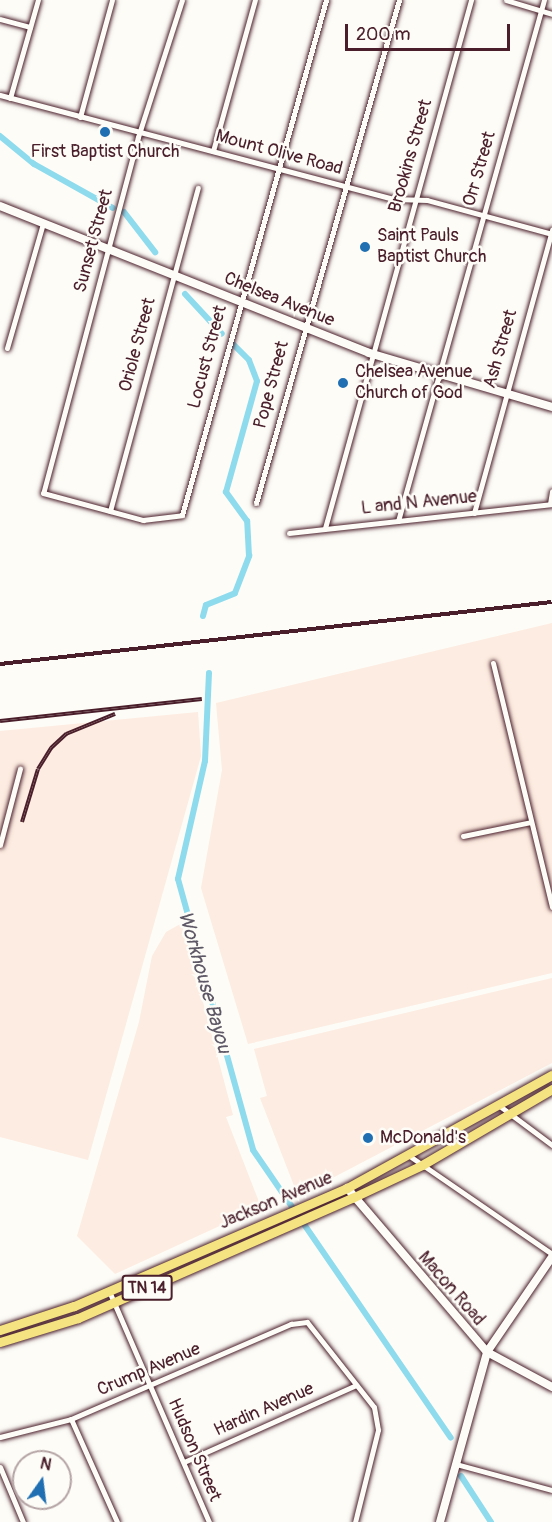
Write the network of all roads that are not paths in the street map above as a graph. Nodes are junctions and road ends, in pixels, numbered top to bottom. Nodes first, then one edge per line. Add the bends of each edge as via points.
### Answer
1 (38, 0) edge
2 (112, 0) edge
3 (182, 0) edge
4 (255, 0) edge
5 (326, 0) edge
6 (399, 0) edge
7 (471, 0) edge
8 (506, 0) edge
9 (544, 0) edge
10 (541, 11) junction
11 (552, 14) edge
12 (0, 19) edge
13 (30, 27) junction
14 (0, 95) edge
15 (10, 98) junction
16 (80, 117) junction
17 (142, 132) junction
18 (213, 151) junction
19 (279, 168) junction
20 (347, 186) junction
21 (198, 188) dead end
22 (415, 199) junction
23 (0, 206) edge
24 (483, 215) junction
25 (43, 223) junction
26 (552, 232) edge
27 (108, 247) junction
28 (173, 273) junction
29 (239, 300) junction
30 (304, 326) junction
31 (7, 348) dead end
32 (369, 353) junction
33 (436, 374) junction
34 (504, 393) junction
35 (552, 407) edge
36 (552, 491) edge
37 (256, 502) dead end
38 (551, 504) edge
39 (110, 511) junction
40 (474, 513) junction
41 (398, 520) junction
42 (325, 528) junction
43 (289, 533) dead end
44 (493, 663) dead end
45 (20, 769) dead end
46 (531, 822) junction
47 (463, 836) dead end
48 (0, 845) edge
49 (552, 907) edge
50 (552, 1075) edge
51 (552, 1089) edge
52 (501, 1107) junction
53 (511, 1114) junction
54 (552, 1145) edge
55 (411, 1157) junction
56 (422, 1165) junction
57 (347, 1188) junction
58 (352, 1198) junction
59 (552, 1255) edge
60 (109, 1292) junction
61 (113, 1302) junction
62 (0, 1330) edge
63 (0, 1342) edge
64 (487, 1352) junction
65 (356, 1385) junction
66 (150, 1386) junction
67 (552, 1387) edge
68 (71, 1419) junction
69 (0, 1437) edge
70 (184, 1462) junction
71 (456, 1464) junction
72 (0, 1467) edge
73 (552, 1490) edge
74 (23, 1522) edge
75 (117, 1522) edge
76 (209, 1522) edge
77 (355, 1522) edge
78 (440, 1522) edge

1 - 13 street
2 - 16 street
3 - 17 street, Sunset Street
4 - 18 street
5 - 19 street, Locust Street
6 - 20 street, Pope Street
7 - 22 street, Brookins Street
8 - 10 street
9 - 10 street, Orr Street
10 - 11 street
10 - 24 street, Orr Street
12 - 13 street
13 - 15 street
14 - 15 street, Mount Olive Road
15 - 16 street, Mount Olive Road
16 - 17 street, Mount Olive Road
17 - 18 street, Mount Olive Road
17 - 27 street, Sunset Street
18 - 19 street, Mount Olive Road
19 - 20 street, Mount Olive Road
19 - 29 street, Locust Street
20 - 22 street, Mount Olive Road
20 - 30 street, Pope Street
21 - 28 street, Oriole Street
22 - 24 street, Mount Olive Road
22 - 32 street, Brookins Street
23 - 25 main road, Chelsea Avenue
24 - 26 street, Mount Olive Road
24 - 33 street, Orr Street
25 - 27 main road, Chelsea Avenue
25 - 31 street
26 - 34 street, Ash Street
27 - 28 main road, Chelsea Avenue
27 - 39 street, Sunset Street via 43,493
28 - 29 main road, Chelsea Avenue
28 - 39 street, Oriole Street
29 - 30 main road, Chelsea Avenue
29 - 39 street, Locust Street via 182,515 143,520
30 - 32 main road, Chelsea Avenue
30 - 37 street, Pope Street
32 - 33 main road, Chelsea Avenue
32 - 42 street, Brookins Street
33 - 34 main road, Chelsea Avenue
33 - 41 street, Orr Street
34 - 35 main road, Chelsea Avenue
34 - 40 street, Ash Street
36 - 38 street
38 - 40 street, L and N Avenue
40 - 41 street, L and N Avenue
41 - 42 street, L and N Avenue
42 - 43 street, L and N Avenue
44 - 46 street
45 - 48 street
46 - 47 street
46 - 49 street
50 - 52 main road, Jackson Avenue / TN 14
51 - 53 main road, Jackson Avenue / TN 14
52 - 53 street
52 - 55 main road, Jackson Avenue / TN 14
53 - 54 street
53 - 56 main road, Jackson Avenue / TN 14
55 - 56 street
55 - 57 main road, Jackson Avenue / TN 14
56 - 58 main road, Jackson Avenue / TN 14
56 - 59 street
57 - 58 main road, Macon Road
57 - 60 main road, Jackson Avenue / TN 14
58 - 61 main road, Jackson Avenue / TN 14
58 - 64 main road, Macon Road
59 - 64 main road
60 - 61 street, Hudson Street
60 - 62 main road, Jackson Avenue / TN 14
61 - 63 main road, Jackson Avenue / TN 14
61 - 66 street, Hudson Street
64 - 67 main road, Macon Road
64 - 71 main road
65 - 66 street, Crump Avenue via 307,1322 291,1324
65 - 70 street, Hardin Avenue
65 - 77 street via 374,1407 378,1430
66 - 68 street, Crump Avenue
66 - 70 street, Hudson Street
68 - 69 street, Crump Avenue
68 - 75 street
70 - 76 street, Hudson Street
71 - 73 street
71 - 78 main road
72 - 74 street

